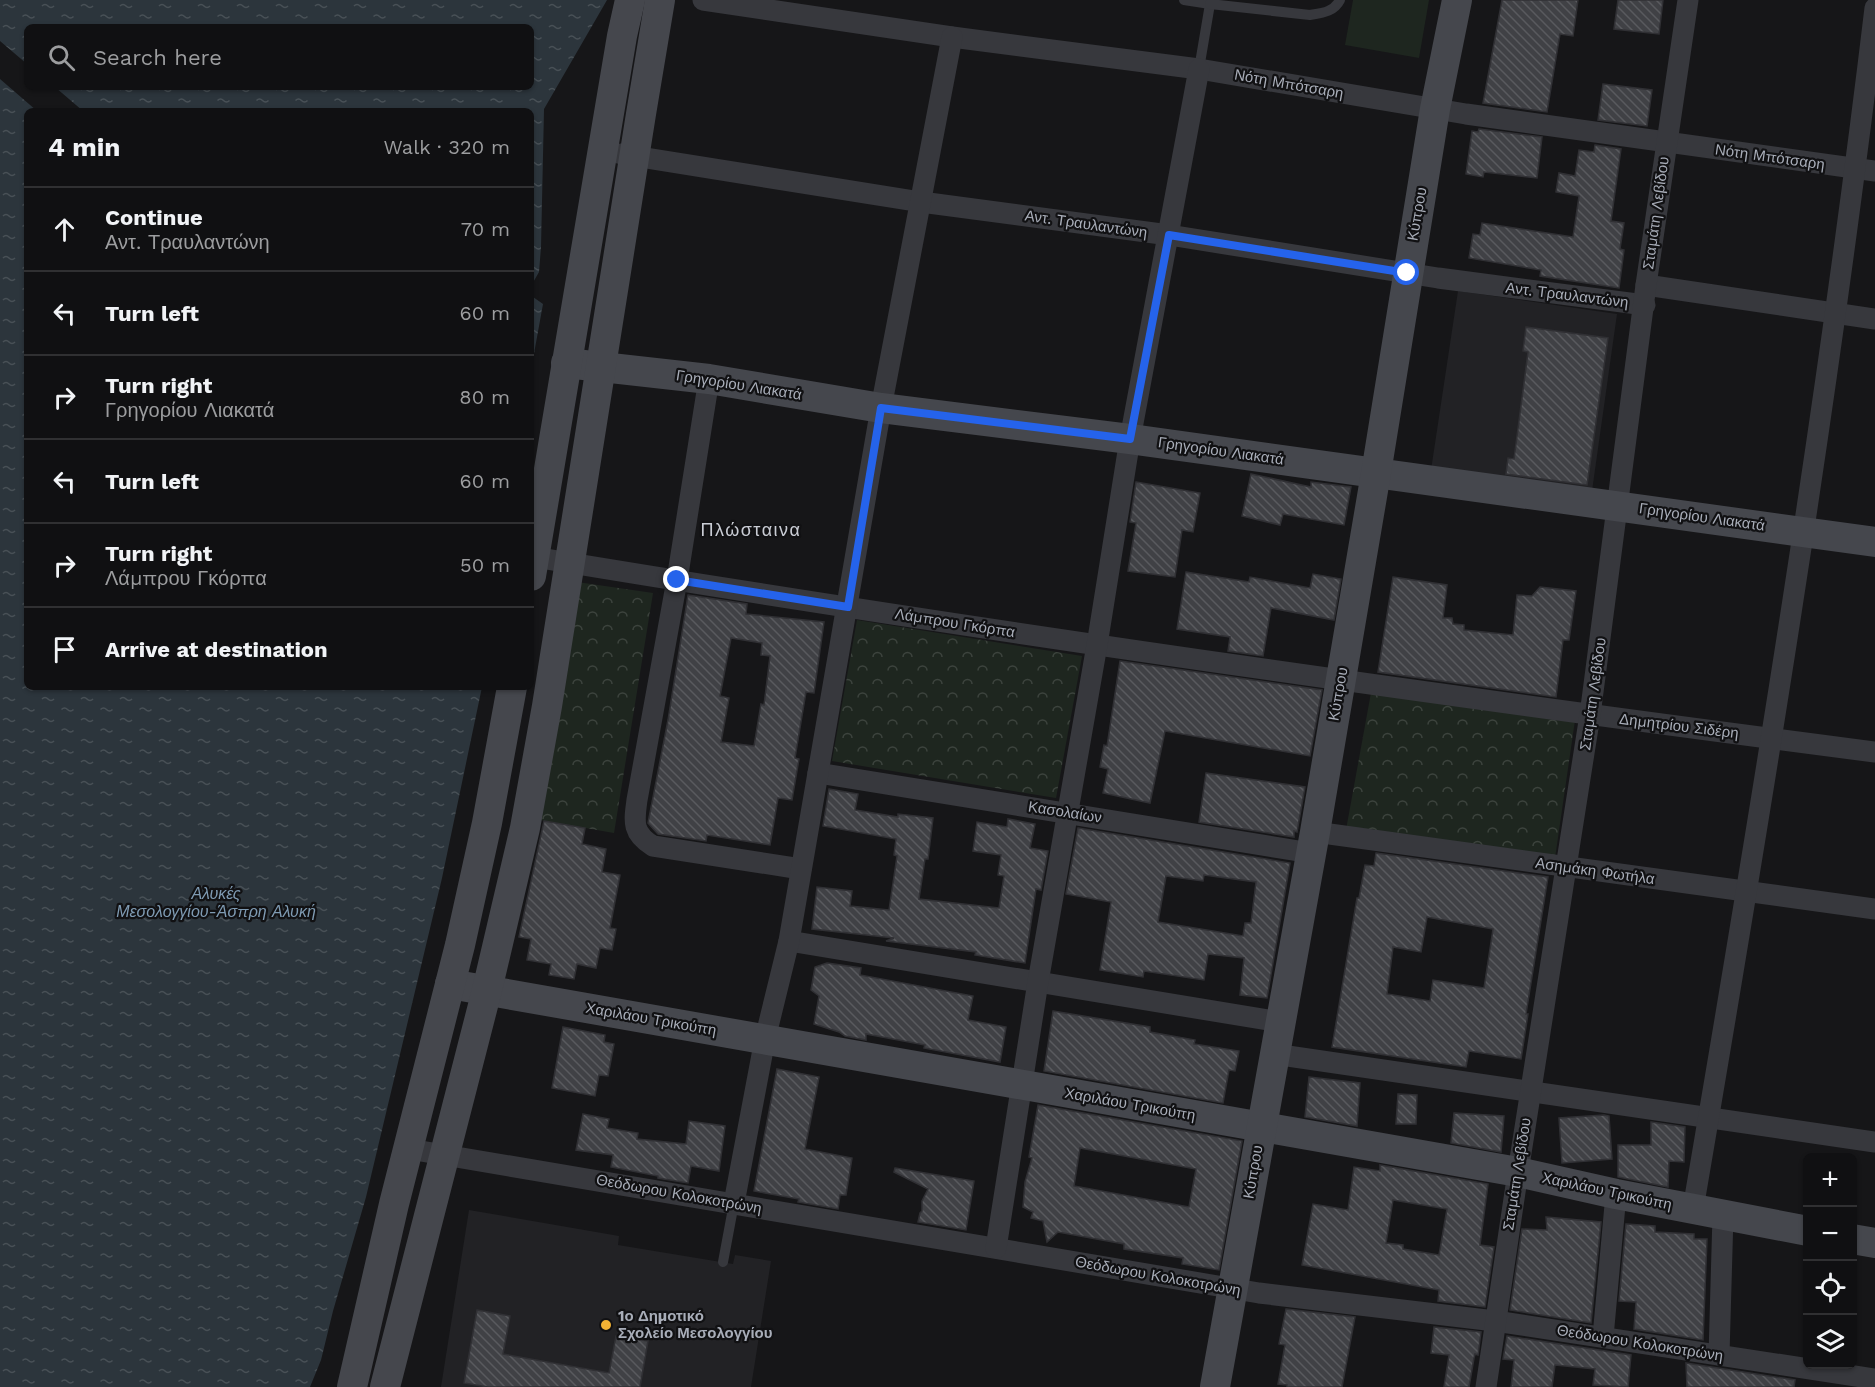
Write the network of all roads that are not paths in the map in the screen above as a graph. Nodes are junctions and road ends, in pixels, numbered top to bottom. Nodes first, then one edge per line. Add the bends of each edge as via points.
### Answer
1 (630, 0) edge
2 (660, 0) edge
3 (703, 0) edge
4 (1184, 0) edge
5 (1340, 0) edge
6 (1457, 0) edge
7 (1688, 0) edge
8 (1210, 4) junction
9 (1875, 8) edge
10 (952, 37) junction
11 (1199, 69) junction
12 (1436, 109) junction
13 (1667, 142) junction
14 (602, 152) junction
15 (635, 156) junction
16 (1865, 170) edge
17 (921, 202) junction
18 (1169, 235) junction
19 (1407, 273) junction
20 (1645, 295) junction
21 (1834, 313) junction
22 (1875, 319) edge
23 (566, 363) junction
24 (600, 367) junction
25 (709, 379) junction
26 (881, 408) junction
27 (1130, 439) junction
28 (1377, 473) junction
29 (1618, 506) junction
30 (1802, 531) junction
31 (1875, 542) edge
32 (534, 561) edge
33 (569, 563) junction
34 (534, 567) edge
35 (677, 580) junction
36 (848, 607) junction
37 (1097, 645) junction
38 (1340, 681) junction
39 (511, 690) edge
40 (1590, 715) junction
41 (1770, 738) junction
42 (1875, 752) edge
43 (818, 773) junction
44 (1067, 812) junction
45 (1313, 842) junction
46 (1568, 867) junction
47 (801, 869) junction
48 (1748, 891) junction
49 (1875, 909) edge
50 (789, 941) junction
51 (1038, 982) junction
52 (450, 984) junction
53 (487, 990) junction
54 (1280, 1022) junction
55 (765, 1039) junction
56 (1274, 1054) junction
57 (1022, 1085) junction
58 (1530, 1092) junction
59 (1709, 1118) junction
60 (1262, 1127) junction
61 (1875, 1142) edge
62 (409, 1149) junction
63 (445, 1155) junction
64 (1518, 1172) junction
65 (1616, 1194) junction
66 (734, 1203) junction
67 (1694, 1209) junction
68 (1723, 1215) junction
69 (1803, 1230) edge
70 (1857, 1240) edge
71 (1875, 1243) edge
72 (996, 1248) junction
73 (723, 1262) dead end
74 (1232, 1288) junction
75 (1495, 1321) junction
76 (1603, 1337) junction
77 (1719, 1355) junction
78 (1875, 1379) edge
79 (352, 1387) edge
80 (385, 1387) edge
81 (1215, 1387) edge
82 (1486, 1387) edge

1 - 14 street
2 - 15 street
3 - 10 street, Νότη Μπότσαρη
4 - 8 lane
5 - 8 lane via 1326,12 1310,15
6 - 12 street, Κύπρου
7 - 13 street, Σταμάτη Λεβίδου
8 - 11 lane
9 - 16 street
10 - 11 street, Νότη Μπότσαρη
10 - 17 street
11 - 12 street, Νότη Μπότσαρη
11 - 18 street
12 - 13 street, Νότη Μπότσαρη
12 - 19 street, Κύπρου
13 - 16 street, Νότη Μπότσαρη
13 - 20 street, Σταμάτη Λεβίδου
14 - 15 street, Αντ. Τραυλαντώνη
14 - 23 street
15 - 17 street, Αντ. Τραυλαντώνη
15 - 24 street
16 - 21 street
17 - 18 street, Αντ. Τραυλαντώνη
17 - 26 street
18 - 19 street, Αντ. Τραυλαντώνη
18 - 27 street
19 - 20 street, Αντ. Τραυλαντώνη
19 - 28 street, Κύπρου
20 - 21 street, Αντ. Τραυλαντώνη
20 - 29 street, Σταμάτη Λεβίδου
21 - 22 street, Αντ. Τραυλαντώνη
21 - 30 street
23 - 24 street, Γρηγορίου Λιακατά
23 - 32 street
24 - 25 street, Γρηγορίου Λιακατά
24 - 33 street
25 - 26 street, Γρηγορίου Λιακατά
25 - 35 street
26 - 27 street, Γρηγορίου Λιακατά
26 - 36 street
27 - 28 street, Γρηγορίου Λιακατά
27 - 37 street
28 - 29 street, Γρηγορίου Λιακατά
28 - 38 street, Κύπρου
29 - 30 street, Γρηγορίου Λιακατά
29 - 40 street, Σταμάτη Λεβίδου
30 - 31 street, Γρηγορίου Λιακατά
30 - 41 street
33 - 34 street, Λάμπρου Γκόρπα
33 - 35 street, Λάμπρου Γκόρπα
33 - 53 street via 525,828
35 - 36 street, Λάμπρου Γκόρπα
35 - 47 street via 635,828 653,846
36 - 37 street, Λάμπρου Γκόρπα
36 - 43 street
37 - 38 street, Λάμπρου Γκόρπα
37 - 44 street
38 - 40 street, Δημητρίου Σιδέρη
38 - 45 street, Κύπρου
39 - 52 street
40 - 41 street, Δημητρίου Σιδέρη
40 - 46 street, Σταμάτη Λεβίδου
41 - 42 street, Δημητρίου Σιδέρη
41 - 48 street
43 - 44 street, Κασολαίων
43 - 47 street
44 - 45 street, Κασολαίων
44 - 51 street
45 - 46 street, Ασημάκη Φωτήλα
45 - 54 street, Κύπρου
46 - 48 street, Ασημάκη Φωτήλα
46 - 58 street, Σταμάτη Λεβίδου
47 - 50 street
48 - 49 street, Ασημάκη Φωτήλα
48 - 59 street
50 - 51 street
50 - 55 street
51 - 54 street
51 - 57 street
52 - 53 street, Χαριλάου Τρικούπη
52 - 62 street
53 - 55 street, Χαριλάου Τρικούπη
53 - 63 street
54 - 56 street, Κύπρου
55 - 57 street, Χαριλάου Τρικούπη
55 - 66 street
56 - 58 street
56 - 60 street, Κύπρου
57 - 60 street, Χαριλάου Τρικούπη
57 - 72 street
58 - 59 street
58 - 64 street, Σταμάτη Λεβίδου
59 - 61 street
59 - 67 street
60 - 64 street, Χαριλάου Τρικούπη
60 - 74 street, Κύπρου
62 - 63 street, Θεόδωρου Κολοκοτρώνη
62 - 79 street
63 - 66 street, Θεόδωρου Κολοκοτρώνη
63 - 80 street
64 - 65 street, Χαριλάου Τρικούπη
64 - 75 street, Σταμάτη Λεβίδου
65 - 67 street, Χαριλάου Τρικούπη
65 - 76 street
66 - 72 street, Θεόδωρου Κολοκοτρώνη
66 - 73 lane
67 - 68 street, Χαριλάου Τρικούπη
68 - 69 street, Χαριλάου Τρικούπη
68 - 77 street
70 - 71 street
72 - 74 street, Θεόδωρου Κολοκοτρώνη
74 - 75 street, Θεόδωρου Κολοκοτρώνη
74 - 81 street, Κύπρου
75 - 76 street, Θεόδωρου Κολοκοτρώνη
75 - 82 street, Σταμάτη Λεβίδου
76 - 77 street, Θεόδωρου Κολοκοτρώνη
77 - 78 street, Θεόδωρου Κολοκοτρώνη

